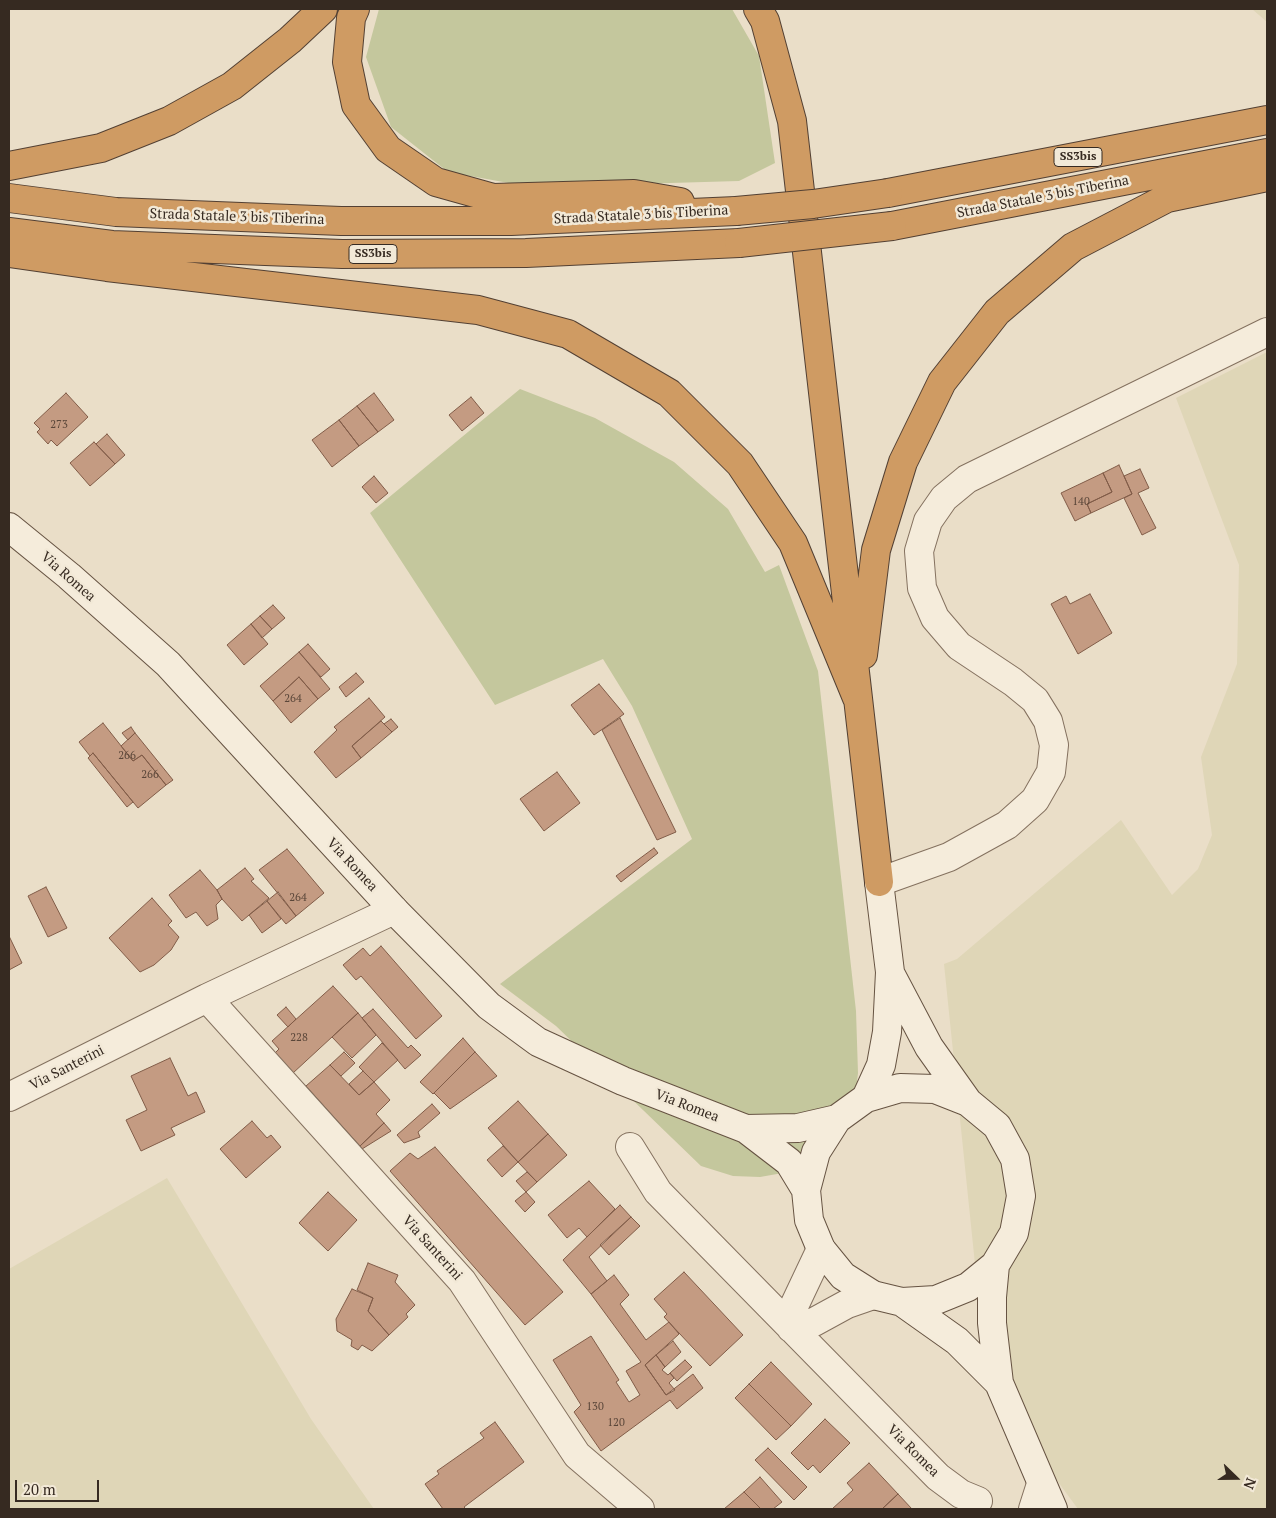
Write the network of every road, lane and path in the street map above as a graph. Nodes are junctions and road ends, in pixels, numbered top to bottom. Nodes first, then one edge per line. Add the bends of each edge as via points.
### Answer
1 (323, 9) edge
2 (355, 9) edge
3 (758, 9) edge
4 (1267, 120) edge
5 (1267, 153) edge
6 (9, 166) edge
7 (1267, 177) edge
8 (9, 198) edge
9 (736, 211) junction
10 (9, 232) edge
11 (9, 253) edge
12 (1267, 332) edge
13 (9, 527) edge
14 (857, 698) junction
15 (879, 882) junction
16 (394, 910) junction
17 (890, 972) junction
18 (207, 998) junction
19 (9, 1097) edge
20 (866, 1098) junction
21 (968, 1102) junction
22 (837, 1119) junction
23 (746, 1129) junction
24 (630, 1147) dead end
25 (806, 1190) junction
26 (821, 1249) junction
27 (995, 1265) junction
28 (873, 1295) junction
29 (902, 1302) junction
30 (791, 1328) junction
31 (998, 1384) junction
32 (1037, 1497) edge
33 (978, 1501) dead end
34 (640, 1509) edge
35 (1052, 1509) edge

1 - 6 highway via 232,86 169,121 101,148
2 - 9 highway via 351,18 347,62 356,105 388,148 436,182 493,198 634,194
3 - 14 highway via 765,21 792,121
4 - 9 highway, Strada Statale 3 bis Tiberina / SS3bis, bridge via 888,193
5 - 10 highway, Strada Statale 3 bis Tiberina / SS3bis, bridge via 892,226 739,243 526,253 342,254 112,246
7 - 14 highway via 1167,198 1073,247 997,312 942,382 903,462 876,550
8 - 9 highway, Strada Statale 3 bis Tiberina / SS3bis via 116,212 341,221 510,221
11 - 14 highway via 478,310 568,334 669,392 740,464 792,544
12 - 15 street via 968,479 944,498 928,521 920,551 922,588 935,618 959,646 1035,700 1048,721 1054,745 1051,772 1035,800 1006,825 949,857
13 - 16 street, Via Romea via 168,664
14 - 15 highway
15 - 17 street
16 - 18 street, Via Santerini
16 - 23 street, Via Romea via 489,1006 538,1042 623,1081
17 - 20 street via 882,1065
17 - 21 street via 929,1047
18 - 19 street, Via Santerini
18 - 34 street, Via Santerini via 462,1281 577,1455
20 - 21 street, Via Romea via 900,1088 935,1089
20 - 22 street, Via Romea
21 - 27 street, Via Romea via 996,1126 1015,1159 1018,1177 1021,1196 1014,1233
22 - 23 street, Via Romea via 798,1128
22 - 25 street, Via Romea via 816,1152
23 - 25 street, Via Romea via 789,1162
24 - 30 street, Via Romea via 658,1192
25 - 26 street, Via Romea via 809,1220
26 - 28 street, Via Romea via 843,1276
26 - 30 street via 796,1304
27 - 29 street, Via Romea via 968,1287 936,1300
27 - 31 street, Via Romea via 992,1324
28 - 29 street, Via Romea
28 - 30 street via 847,1304 814,1322
29 - 31 street, Via Romea via 957,1341
30 - 33 street, Via Romea via 938,1477 961,1494
31 - 32 street, Via Romea
32 - 35 street, Via Romea

